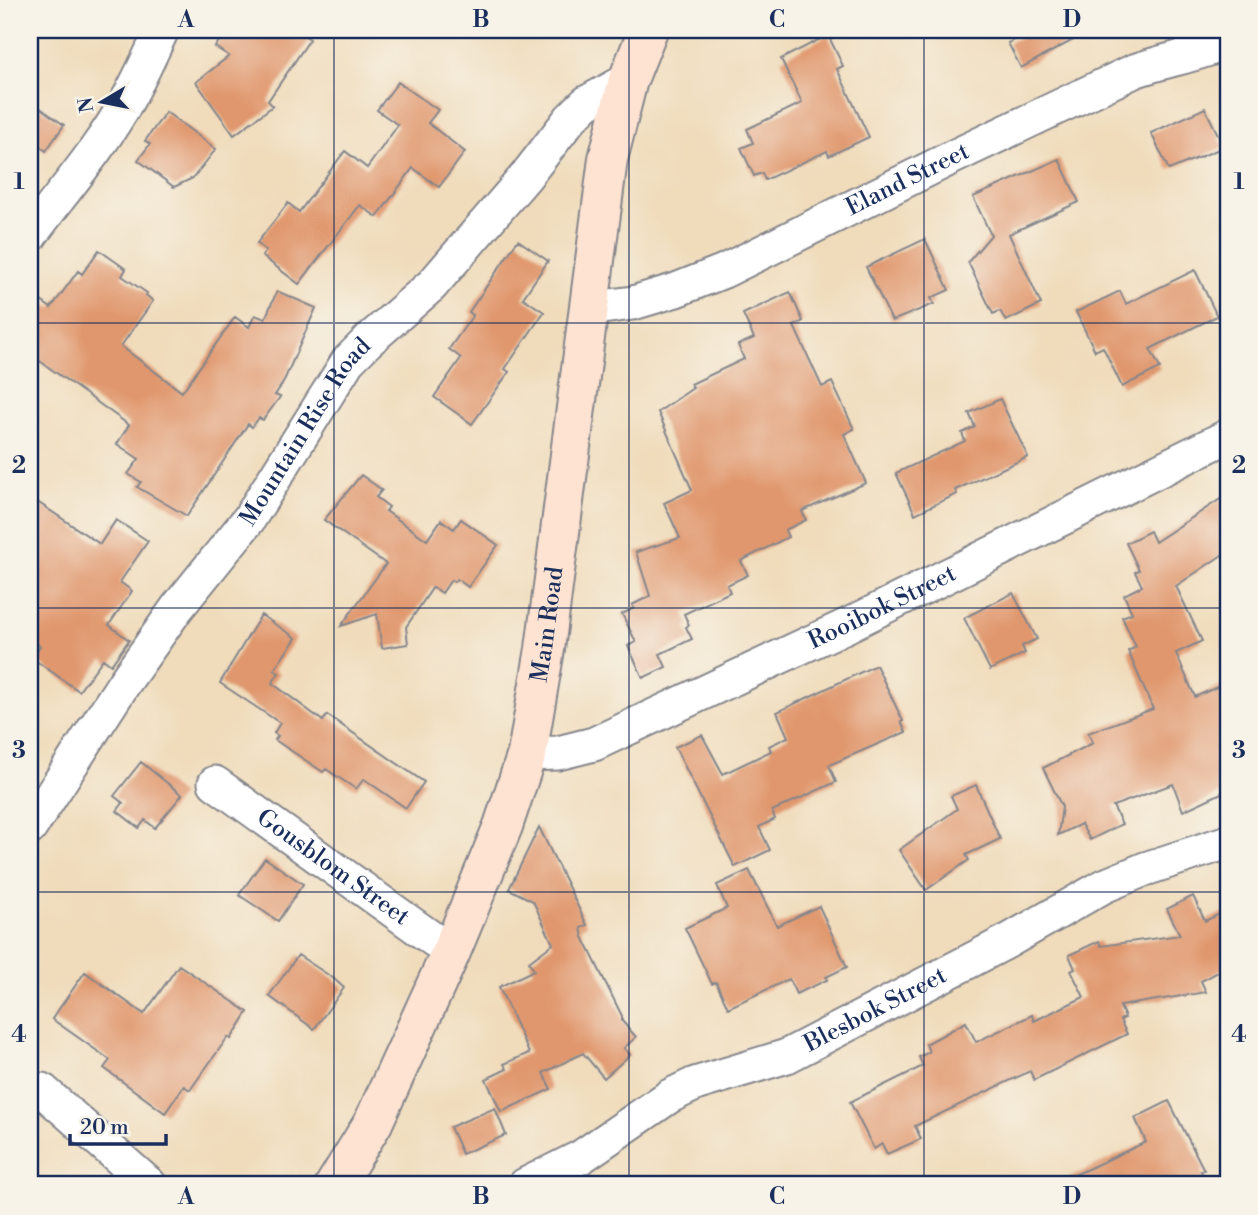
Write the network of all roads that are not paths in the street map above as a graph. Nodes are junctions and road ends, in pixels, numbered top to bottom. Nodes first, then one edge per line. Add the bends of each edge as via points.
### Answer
1 (162, 30) edge
2 (648, 30) edge
3 (1228, 42) edge
4 (628, 80) junction
5 (30, 236) edge
6 (587, 309) junction
7 (1228, 436) edge
8 (527, 754) junction
9 (215, 783) dead end
10 (30, 828) edge
11 (1228, 842) edge
12 (451, 953) junction
13 (42, 1090) dead end
14 (149, 1185) edge
15 (335, 1185) edge
16 (525, 1185) edge

1 - 5 street via 128,100
2 - 4 main road, Main Road
3 - 6 street, Eland Street via 1134,71 724,271 633,303
4 - 6 main road, Main Road via 608,159
4 - 10 street, Mountain Rise Road via 586,103 569,119 442,275 348,361 249,519 177,608
6 - 8 main road, Main Road via 545,649
7 - 8 street, Rooibok Street via 848,625 594,744 558,753
8 - 12 main road, Main Road
9 - 12 street, Gousblom Street
11 - 16 street, Blesbok Street via 1104,886 787,1056 670,1096 581,1157
12 - 15 main road, Main Road via 373,1123
13 - 14 street

